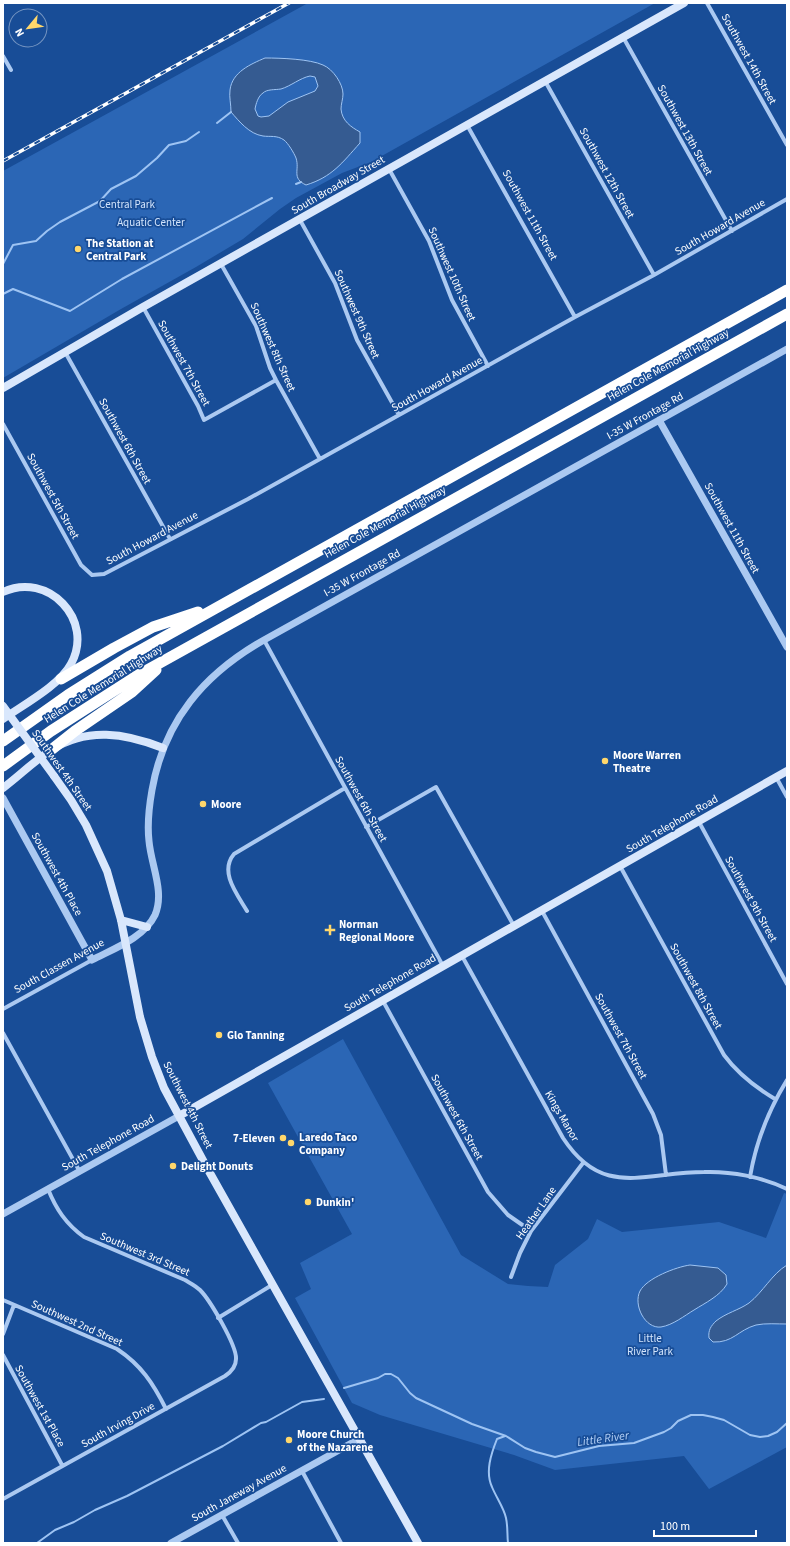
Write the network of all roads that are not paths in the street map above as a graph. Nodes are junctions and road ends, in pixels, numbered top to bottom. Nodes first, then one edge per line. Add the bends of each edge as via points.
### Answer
1 (684, 3) edge
2 (707, 3) edge
3 (623, 37) junction
4 (3, 56) edge
5 (11, 70) dead end
6 (545, 81) junction
7 (467, 125) junction
8 (787, 146) edge
9 (388, 169) junction
10 (787, 199) edge
11 (300, 220) junction
12 (732, 231) junction
13 (222, 264) junction
14 (654, 275) junction
15 (787, 290) edge
16 (143, 307) junction
17 (787, 314) edge
18 (575, 317) junction
19 (787, 349) edge
20 (65, 352) junction
21 (488, 366) junction
22 (276, 380) junction
23 (3, 388) edge
24 (399, 415) junction
25 (659, 420) junction
26 (3, 424) edge
27 (320, 459) junction
28 (170, 539) junction
29 (92, 575) joint
30 (3, 592) edge
31 (227, 601) junction
32 (264, 640) junction
33 (787, 647) edge
34 (170, 657) junction
35 (61, 679) junction
36 (3, 706) edge
37 (3, 719) edge
38 (3, 741) edge
39 (163, 748) junction
40 (51, 750) junction
41 (3, 766) edge
42 (787, 771) edge
43 (776, 777) junction
44 (3, 788) edge
45 (345, 788) junction
46 (787, 797) edge
47 (3, 798) edge
48 (699, 822) junction
49 (366, 827) junction
50 (620, 866) junction
51 (247, 911) dead end
52 (542, 911) junction
53 (121, 920) junction
54 (514, 926) junction
55 (147, 927) junction
56 (126, 943) junction
57 (462, 956) junction
58 (92, 960) junction
59 (443, 966) junction
60 (787, 984) edge
61 (382, 1000) junction
62 (3, 1009) edge
63 (3, 1033) edge
64 (787, 1080) edge
65 (775, 1099) junction
66 (179, 1116) junction
67 (583, 1163) junction
68 (80, 1172) junction
69 (666, 1175) junction
70 (750, 1177) junction
71 (48, 1189) junction
72 (787, 1189) edge
73 (3, 1214) edge
74 (531, 1231) junction
75 (511, 1277) dead end
76 (273, 1284) junction
77 (3, 1300) edge
78 (14, 1305) junction
79 (218, 1318) junction
80 (3, 1334) edge
81 (3, 1355) edge
82 (236, 1361) joint
83 (166, 1409) junction
84 (359, 1439) junction
85 (62, 1466) junction
86 (302, 1471) junction
87 (3, 1499) edge
88 (222, 1515) junction
89 (171, 1543) edge
90 (238, 1543) edge
91 (342, 1543) edge
92 (418, 1543) edge

1 - 3 main road, South Broadway Street
2 - 8 street, Southwest 14th Street
3 - 6 main road, South Broadway Street
3 - 12 street, Southwest 13th Street
4 - 5 street
6 - 7 main road, South Broadway Street
6 - 14 street, Southwest 12th Street
7 - 9 main road, South Broadway Street
7 - 18 street, Southwest 11th Street
9 - 11 main road, South Broadway Street
9 - 21 street, Southwest 10th Street via 429,241 452,300
10 - 12 street, South Howard Avenue
11 - 13 main road, South Broadway Street
11 - 24 street, Southwest 9th Street via 335,283 357,340
12 - 14 street, South Howard Avenue
13 - 16 main road, South Broadway Street
13 - 22 street, Southwest 8th Street via 256,326
14 - 18 street, South Howard Avenue
15 - 31 highway, Helen Cole Memorial Highway
16 - 20 main road, South Broadway Street
16 - 22 street, Southwest 7th Street via 204,420
17 - 34 highway, Helen Cole Memorial Highway
18 - 21 street, South Howard Avenue
19 - 25 street, I-35 W Frontage Rd
20 - 23 main road, South Broadway Street
20 - 28 street, Southwest 6th Street
21 - 24 street, South Howard Avenue
22 - 27 street, Southwest 8th Street
24 - 27 street, South Howard Avenue
25 - 32 street, I-35 W Frontage Rd
25 - 33 street, Southwest 11th Street
26 - 29 street, Southwest 5th Street via 82,565
27 - 28 street, South Howard Avenue
28 - 29 street, South Howard Avenue via 104,574
30 - 35 main road via 34,587 56,597 67,608 74,621 78,641 72,663
31 - 35 highway via 153,627
31 - 38 highway, Helen Cole Memorial Highway via 100,674 40,713
32 - 39 street, I-35 W Frontage Rd via 233,659 200,690 176,721
32 - 45 street, Southwest 6th Street
34 - 40 highway via 132,692
34 - 41 highway, Helen Cole Memorial Highway via 51,730
35 - 37 main road
36 - 53 main road, Southwest 4th Street, bridge via 71,800 95,842 107,871
39 - 40 main road via 133,738 105,735 82,738
39 - 55 street, I-35 W Frontage Rd via 153,784 148,823 159,901 155,915
40 - 44 main road
42 - 43 main road, South Telephone Road
43 - 46 street
43 - 48 main road, South Telephone Road
45 - 49 street, Southwest 6th Street
45 - 51 street via 238,850 229,860 227,866 230,882
47 - 58 street, Southwest 4th Place
48 - 50 main road, South Telephone Road
48 - 60 street, Southwest 9th Street
49 - 54 street via 436,786
49 - 59 street, Southwest 6th Street
50 - 52 main road, South Telephone Road
50 - 65 street, Southwest 8th Street via 724,1055 747,1081
52 - 54 main road, South Telephone Road
52 - 69 street, Southwest 7th Street via 653,1114 661,1136
53 - 55 main road
53 - 56 main road, Southwest 4th Street
54 - 57 main road, South Telephone Road
55 - 56 street, I-35 W Frontage Rd
56 - 58 street, South Classen Avenue
56 - 66 main road, Southwest 4th Street via 140,1017 152,1057 163,1086
57 - 59 main road, South Telephone Road
57 - 67 street, Kings Manor via 563,1138
58 - 62 street, South Classen Avenue
59 - 61 main road, South Telephone Road
61 - 66 main road, South Telephone Road
61 - 74 street, Southwest 6th Street via 488,1192 508,1215
63 - 68 street
64 - 65 street
65 - 70 street via 759,1137
66 - 68 street, South Telephone Road
66 - 76 main road, Southwest 4th Street
67 - 69 street, Kings Manor via 602,1173 624,1178
67 - 74 street, Heather Lane
68 - 71 street, South Telephone Road
69 - 70 street, Kings Manor via 702,1172
70 - 72 street, Kings Manor
71 - 73 street, South Telephone Road
71 - 79 street, Southwest 3rd Street via 62,1216 76,1232 194,1285 205,1295
74 - 75 street, Heather Lane
76 - 79 street
76 - 84 main road, Southwest 4th Street
77 - 78 street, Southwest 2nd Street
78 - 80 street
78 - 83 street, Southwest 2nd Street via 117,1349 139,1366 148,1377
79 - 82 street, Southwest 3rd Street via 235,1349
81 - 85 street, Southwest 1st Place
82 - 83 street, South Irving Drive via 234,1368 225,1376
83 - 85 street, South Irving Drive
84 - 86 street, South Janeway Avenue
84 - 92 main road, Southwest 4th Street
85 - 87 street, South Irving Drive
86 - 88 street, South Janeway Avenue
86 - 91 street
88 - 89 street, South Janeway Avenue
88 - 90 street

